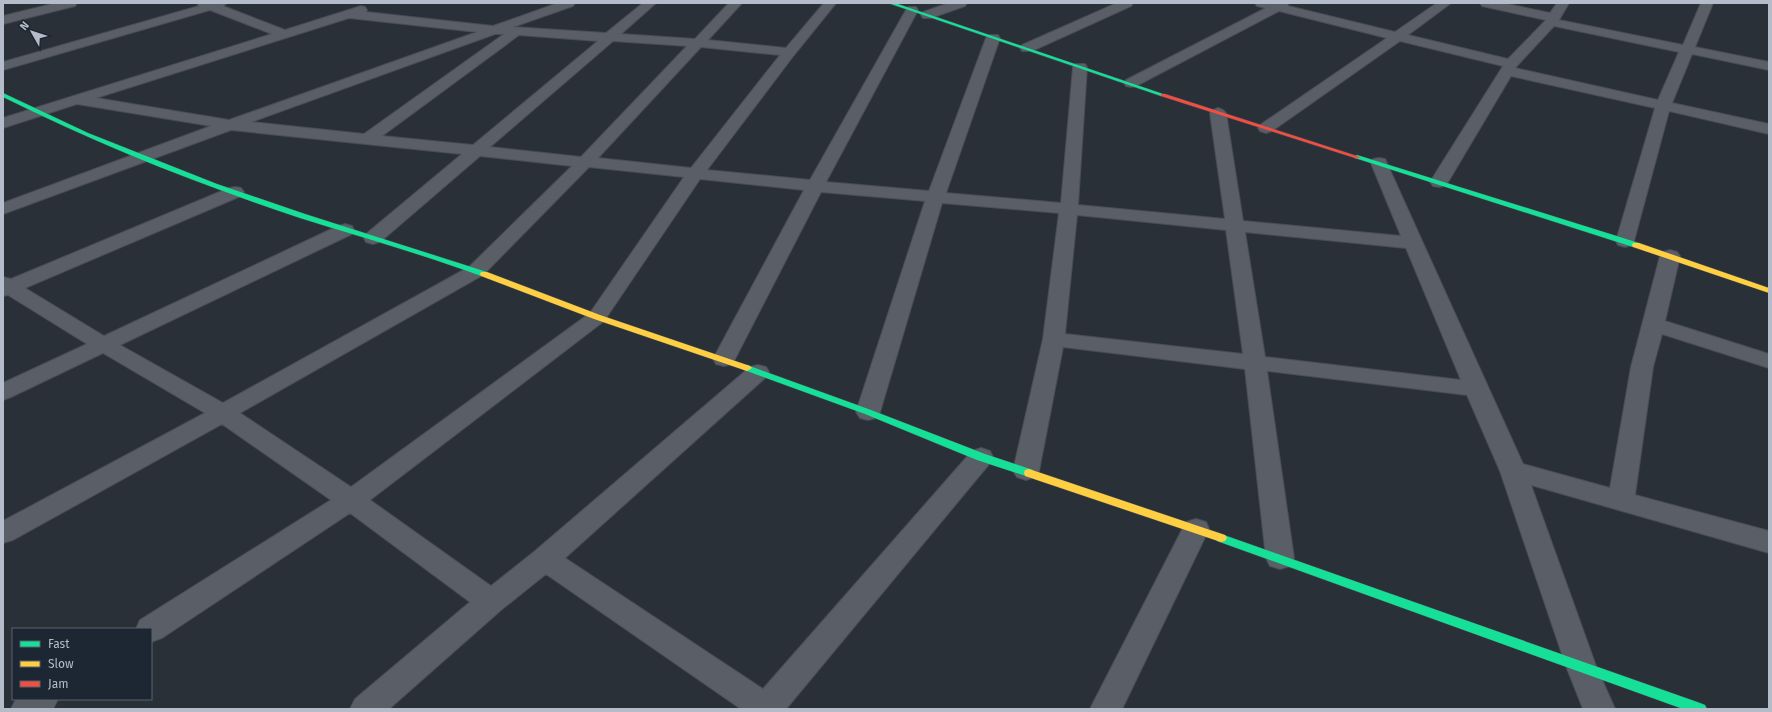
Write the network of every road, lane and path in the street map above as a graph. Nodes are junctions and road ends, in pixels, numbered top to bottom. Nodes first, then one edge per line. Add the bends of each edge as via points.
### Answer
1 (71, 3) edge
2 (569, 3) edge
3 (650, 3) edge
4 (736, 3) edge
5 (830, 3) edge
6 (890, 3) edge
7 (962, 3) edge
8 (1127, 3) edge
9 (1261, 3) edge
10 (1445, 3) edge
11 (1486, 3) edge
12 (1563, 3) edge
13 (1707, 3) edge
14 (212, 4) edge
15 (376, 5) dead end
16 (1281, 5) edge
17 (919, 13) junction
18 (348, 14) junction
19 (3, 20) edge
20 (1553, 20) junction
21 (495, 30) junction
22 (517, 32) junction
23 (284, 34) junction
24 (1399, 36) junction
25 (608, 38) junction
26 (993, 38) junction
27 (697, 43) junction
28 (1026, 48) junction
29 (1686, 49) junction
30 (789, 52) junction
31 (3, 66) edge
32 (1769, 66) edge
33 (1080, 67) junction
34 (1509, 68) junction
35 (1131, 83) junction
36 (3, 95) edge
37 (78, 100) junction
38 (1663, 106) junction
39 (36, 112) junction
40 (1218, 112) junction
41 (3, 123) edge
42 (232, 125) junction
43 (1266, 128) junction
44 (1769, 129) edge
45 (367, 139) junction
46 (476, 150) junction
47 (140, 158) junction
48 (586, 161) junction
49 (1379, 163) junction
50 (695, 174) junction
51 (1439, 182) junction
52 (815, 186) junction
53 (235, 192) junction
54 (935, 198) junction
55 (3, 209) edge
56 (1069, 209) junction
57 (1236, 225) junction
58 (345, 230) junction
59 (373, 238) junction
60 (1625, 241) junction
61 (1414, 243) junction
62 (1670, 256) junction
63 (476, 271) junction
64 (5, 287) edge
65 (1769, 291) edge
66 (597, 317) junction
67 (1654, 324) junction
68 (1054, 339) junction
69 (104, 345) junction
70 (724, 359) junction
71 (1769, 361) edge
72 (1255, 362) junction
73 (758, 372) junction
74 (1476, 389) junction
75 (3, 392) edge
76 (868, 412) junction
77 (223, 413) junction
78 (981, 457) junction
79 (1513, 470) junction
80 (1026, 471) junction
81 (351, 500) junction
82 (1621, 500) junction
83 (1196, 529) junction
84 (3, 533) edge
85 (1769, 542) edge
86 (1280, 558) junction
87 (545, 559) junction
88 (491, 602) junction
89 (152, 628) edge
90 (1581, 666) junction
91 (40, 700) edge
92 (26, 709) edge
93 (366, 709) edge
94 (767, 709) edge
95 (1106, 709) edge
96 (1598, 709) edge
97 (1700, 709) edge

1 - 19 street
2 - 21 street
3 - 25 street
4 - 27 street
5 - 30 street
6 - 17 street
7 - 17 street
8 - 28 street
9 - 16 street
10 - 24 street
11 - 20 street
12 - 20 street
13 - 29 street
14 - 23 street
14 - 31 street
15 - 18 street
16 - 24 street
16 - 35 street
17 - 26 street
17 - 52 street
18 - 21 street
18 - 23 street
20 - 29 street
20 - 34 street
21 - 22 street
21 - 42 street
22 - 25 street
22 - 45 street
23 - 37 street
24 - 34 street
24 - 43 street
25 - 27 street
25 - 46 street
26 - 28 street
26 - 54 street
27 - 30 street
27 - 48 street
28 - 33 street
29 - 32 street
29 - 38 street
30 - 50 street
33 - 35 street
33 - 56 street
34 - 38 street
34 - 51 street
35 - 40 street
36 - 39 street
37 - 39 street
37 - 42 street
38 - 44 street
38 - 60 street
39 - 41 street
39 - 47 street
40 - 43 street
40 - 57 street
42 - 45 street
42 - 47 street
43 - 49 street
45 - 46 street
46 - 48 street
46 - 59 street
47 - 53 street
47 - 55 street
48 - 50 street
48 - 63 street
49 - 51 street
49 - 61 street
50 - 52 street
50 - 66 street
51 - 60 street
52 - 54 street
52 - 70 street
53 - 58 street
53 - 64 street
54 - 56 street
54 - 76 street
56 - 57 street
56 - 68 street
57 - 61 street
57 - 72 street
58 - 59 street
58 - 69 street
59 - 63 street
60 - 62 street
61 - 74 street
62 - 65 street
62 - 67 street
63 - 66 street
63 - 77 street
64 - 69 street
66 - 70 street
66 - 81 street
67 - 71 street
67 - 82 street via 1642,367
68 - 72 street
68 - 80 street
69 - 75 street
69 - 77 street
70 - 73 street
72 - 74 street
72 - 86 street
73 - 76 street
73 - 87 street
74 - 79 street
76 - 78 street
77 - 81 street
77 - 84 street
78 - 80 street
78 - 94 street
79 - 82 street
79 - 90 street
80 - 83 street
81 - 88 street
81 - 89 street
82 - 85 street
83 - 86 street
83 - 95 street
86 - 90 street
87 - 88 street
87 - 94 street
88 - 93 street
90 - 96 street
90 - 97 street
91 - 92 street

